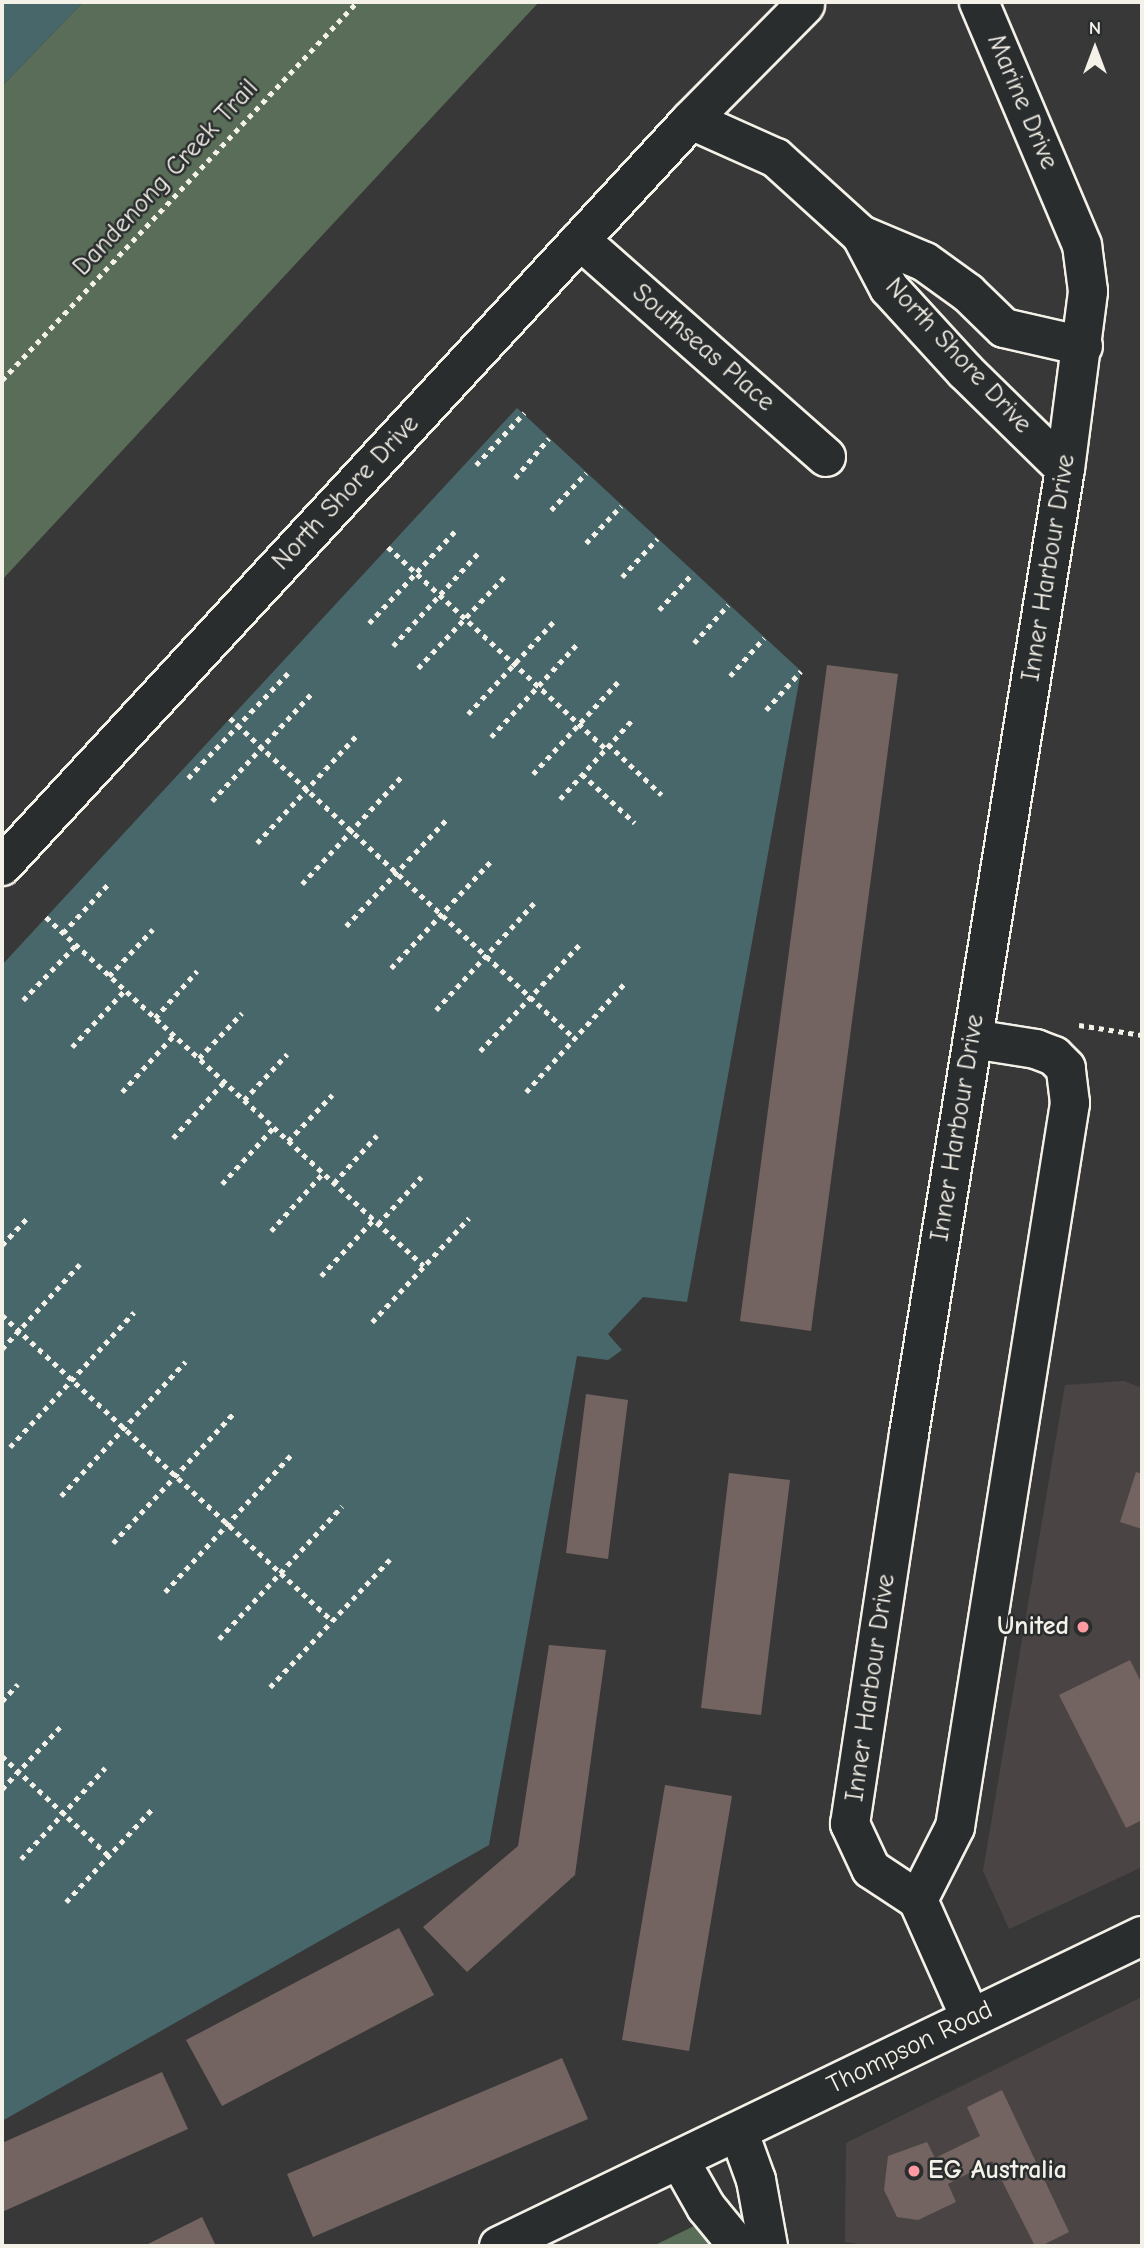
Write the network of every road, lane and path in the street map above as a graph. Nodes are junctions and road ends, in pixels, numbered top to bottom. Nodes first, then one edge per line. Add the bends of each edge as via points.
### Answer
1 (357, 2) edge
2 (979, 2) edge
3 (805, 5) dead end
4 (691, 120) junction
5 (1066, 203) joint
6 (861, 235) junction
7 (580, 240) junction
8 (1083, 346) junction
9 (2, 380) edge
10 (524, 413) dead end
11 (549, 438) dead end
12 (826, 457) dead end
13 (476, 465) dead end
14 (1065, 469) junction
15 (586, 473) dead end
16 (515, 478) dead end
17 (621, 506) dead end
18 (551, 510) dead end
19 (455, 531) dead end
20 (657, 539) dead end
21 (586, 543) dead end
22 (388, 547) dead end
23 (479, 552) dead end
24 (415, 573) junction
25 (693, 573) dead end
26 (505, 576) dead end
27 (622, 577) dead end
28 (439, 595) junction
29 (729, 605) dead end
30 (659, 610) dead end
31 (464, 618) junction
32 (554, 621) dead end
33 (369, 623) dead end
34 (764, 638) dead end
35 (694, 643) dead end
36 (577, 644) dead end
37 (393, 646) dead end
38 (515, 664) junction
39 (418, 668) dead end
40 (801, 671) dead end
41 (288, 673) dead end
42 (730, 676) dead end
43 (618, 682) dead end
44 (538, 686) junction
45 (311, 694) dead end
46 (766, 710) dead end
47 (468, 714) dead end
48 (230, 718) dead end
49 (634, 718) dead end
50 (579, 724) junction
51 (238, 725) junction
52 (356, 736) dead end
53 (491, 737) dead end
54 (607, 746) junction
55 (261, 747) junction
56 (533, 774) dead end
57 (582, 774) junction
58 (401, 777) dead end
59 (188, 778) dead end
60 (306, 789) junction
61 (662, 795) dead end
62 (560, 799) dead end
63 (212, 801) dead end
64 (446, 820) dead end
65 (635, 823) dead end
66 (351, 830) junction
67 (257, 843) dead end
68 (491, 862) dead end
69 (2, 866) edge
70 (396, 873) junction
71 (110, 882) dead end
72 (302, 884) dead end
73 (534, 903) dead end
74 (440, 913) junction
75 (46, 917) dead end
76 (346, 926) dead end
77 (153, 929) dead end
78 (63, 933) junction
79 (580, 944) dead end
80 (76, 945) junction
81 (485, 955) junction
82 (391, 968) dead end
83 (197, 971) dead end
84 (109, 976) junction
85 (624, 984) dead end
86 (125, 990) junction
87 (529, 997) junction
88 (23, 1000) dead end
89 (436, 1010) dead end
90 (242, 1013) dead end
91 (155, 1018) junction
92 (174, 1035) junction
93 (575, 1039) junction
94 (973, 1039) junction
95 (72, 1047) dead end
96 (480, 1051) dead end
97 (287, 1054) dead end
98 (199, 1058) junction
99 (224, 1082) junction
100 (122, 1092) dead end
101 (526, 1092) dead end
102 (332, 1095) dead end
103 (244, 1100) junction
104 (274, 1128) junction
105 (377, 1135) dead end
106 (173, 1138) dead end
107 (288, 1141) junction
108 (323, 1173) junction
109 (421, 1177) dead end
110 (334, 1183) junction
111 (222, 1184) dead end
112 (29, 1216) dead end
113 (469, 1218) dead end
114 (373, 1219) junction
115 (378, 1224) junction
116 (271, 1231) dead end
117 (2, 1245) edge
118 (80, 1265) dead end
119 (424, 1266) junction
120 (321, 1276) dead end
121 (134, 1312) dead end
122 (2, 1315) edge
123 (372, 1322) dead end
124 (19, 1331) junction
125 (2, 1349) edge
126 (185, 1362) dead end
127 (71, 1380) junction
128 (233, 1415) dead end
129 (123, 1428) junction
130 (10, 1447) dead end
131 (293, 1453) dead end
132 (176, 1476) junction
133 (61, 1496) dead end
134 (342, 1506) dead end
135 (228, 1524) junction
136 (113, 1544) dead end
137 (390, 1559) dead end
138 (280, 1573) junction
139 (165, 1592) dead end
140 (332, 1621) junction
141 (219, 1639) dead end
142 (18, 1684) dead end
143 (270, 1687) dead end
144 (2, 1701) edge
145 (61, 1726) dead end
146 (2, 1756) edge
147 (105, 1768) dead end
148 (19, 1771) junction
149 (2, 1789) edge
150 (154, 1807) dead end
151 (63, 1812) junction
152 (108, 1854) junction
153 (21, 1859) dead end
154 (918, 1900) junction
155 (66, 1902) dead end
156 (1142, 1936) edge
157 (970, 2017) junction
158 (739, 2133) junction
159 (680, 2161) junction
160 (499, 2246) edge
161 (738, 2246) edge
162 (768, 2246) edge

1 - 9 path, Dandenong Creek Trail
2 - 5 street, Marine Drive
3 - 4 street, North Shore Drive
4 - 6 street, North Shore Drive via 776,158
4 - 7 street, North Shore Drive
5 - 8 street, Inner Harbour Drive via 1082,245 1088,291
6 - 8 street, North Shore Drive via 925,262 968,293 1004,328
6 - 14 street, North Shore Drive via 890,288 965,371
7 - 12 street, Southseas Place
7 - 69 street, North Shore Drive
8 - 14 street, Inner Harbour Drive
10 - 13 path
11 - 16 path
14 - 94 street, Inner Harbour Drive
15 - 18 path
17 - 21 path
19 - 24 path
20 - 27 path
22 - 24 path
23 - 28 path
24 - 28 path
24 - 33 path
25 - 30 path
26 - 31 path
28 - 31 path
28 - 37 path
29 - 35 path
31 - 38 path
31 - 39 path
32 - 38 path
34 - 42 path
36 - 44 path
38 - 44 path
38 - 47 path
40 - 46 path
41 - 51 path
43 - 50 path
44 - 50 path
44 - 53 path
45 - 55 path
48 - 51 path
49 - 54 path
50 - 54 path
50 - 56 path
51 - 55 path
51 - 59 path
52 - 60 path
54 - 57 path
54 - 61 path
55 - 60 path
55 - 63 path
57 - 62 path
57 - 65 path
58 - 66 path
60 - 66 path
60 - 67 path
64 - 70 path
66 - 70 path
66 - 72 path
68 - 74 path
70 - 74 path
70 - 76 path
71 - 78 path
73 - 81 path
74 - 81 path
74 - 82 path
75 - 78 path
77 - 84 path
78 - 80 path
79 - 87 path
80 - 84 path
80 - 88 path
81 - 87 path
81 - 89 path
83 - 91 path
84 - 86 path
85 - 93 path
86 - 91 path
86 - 95 path
87 - 93 path
87 - 96 path
90 - 98 path
91 - 92 path
92 - 98 path
92 - 100 path
93 - 101 path
94 - 154 street, Inner Harbour Drive via 850,1824 872,1869
94 - 154 street via 1054,1056 1066,1068 1070,1103 955,1827
97 - 103 path
98 - 99 path
99 - 103 path
99 - 106 path
102 - 107 path
103 - 104 path
104 - 107 path
104 - 111 path
105 - 110 path
107 - 108 path
108 - 110 path
108 - 116 path
109 - 115 path
110 - 114 path
112 - 117 path
113 - 119 path
114 - 115 path
114 - 120 path
115 - 119 path
118 - 124 path
119 - 123 path
121 - 127 path
122 - 124 path
124 - 125 path
124 - 127 path
126 - 129 path
127 - 129 path
127 - 130 path
128 - 132 path
129 - 132 path
129 - 133 path
131 - 135 path
132 - 135 path
132 - 136 path
134 - 138 path
135 - 138 path
135 - 139 path
137 - 140 path
138 - 140 path
138 - 141 path
140 - 143 path
142 - 144 path
145 - 148 path
146 - 148 path
147 - 151 path
148 - 149 path
148 - 151 path
150 - 152 path
151 - 152 path
151 - 153 path
152 - 155 path
154 - 157 street
156 - 157 street, Thompson Road
157 - 158 street, Thompson Road
158 - 159 street, Thompson Road
158 - 162 street via 756,2180
159 - 160 street, Thompson Road
159 - 161 street via 706,2207

